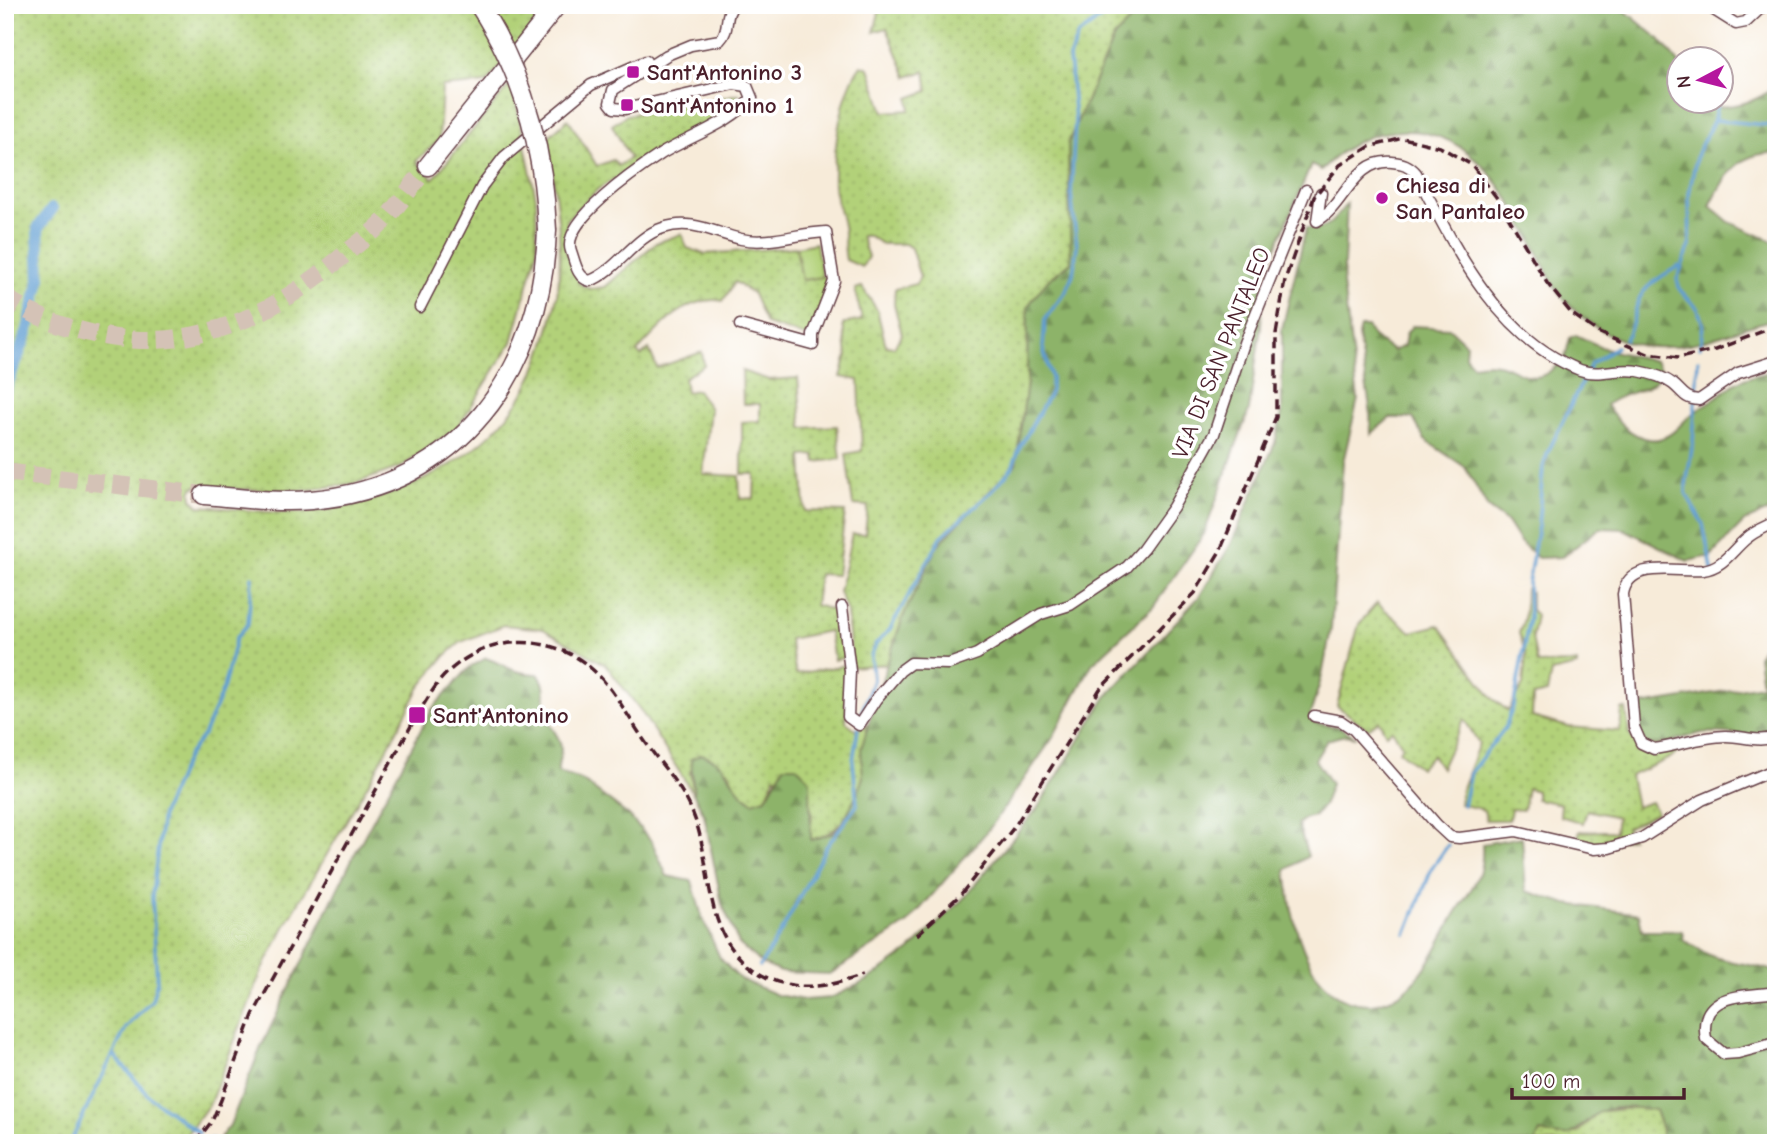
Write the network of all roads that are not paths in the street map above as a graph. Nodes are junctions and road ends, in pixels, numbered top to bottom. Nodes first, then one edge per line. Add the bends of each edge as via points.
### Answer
1 (479, 5) edge
2 (567, 5) edge
3 (734, 5) edge
4 (1706, 5) edge
5 (1764, 5) edge
6 (551, 12) edge
7 (652, 63) junction
8 (428, 166) tunnel mouth
9 (1307, 190) dead end
10 (1321, 193) dead end
11 (420, 307) dead end
12 (740, 325) dead end
13 (1776, 361) edge
14 (204, 495) tunnel mouth
15 (1776, 522) edge
16 (842, 607) dead end
17 (1314, 716) dead end
18 (1776, 737) edge
19 (1776, 769) edge
20 (1776, 992) edge
21 (1776, 1042) edge

1 - 14 highway, bridge via 527,106 544,180 547,230 541,296 523,352 486,410 445,450 392,480 330,497 272,501
2 - 6 highway
3 - 7 street via 720,40 691,45
4 - 5 street via 1736,24 1746,22
6 - 8 highway
7 - 11 street via 645,61 592,85 504,157 482,186
7 - 12 street via 613,90 610,103 614,108 734,84 747,86 752,98 611,191 570,234 569,246 579,275 590,281 664,227 706,226 741,239 826,232 834,281 813,345
9 - 16 street, VIA DI SAN PANTALEO via 1244,343 1214,434 1173,507 1127,567 1070,605 1041,614 976,654 949,664 911,663 859,725 848,717 850,671
10 - 13 street via 1317,221 1366,169 1383,162 1408,165 1454,248 1503,312 1545,350 1582,370 1636,370 1667,380 1687,398 1699,400 1738,373
15 - 18 street via 1756,531 1713,568 1640,572 1628,579 1623,594 1634,727 1642,743 1654,749 1690,739 1728,736 1755,741
17 - 19 street via 1340,721 1354,730 1437,825 1459,838 1517,831 1594,849 1609,848 1642,838 1702,800
20 - 21 street via 1743,993 1720,1003 1704,1018 1703,1027 1706,1039 1724,1054

